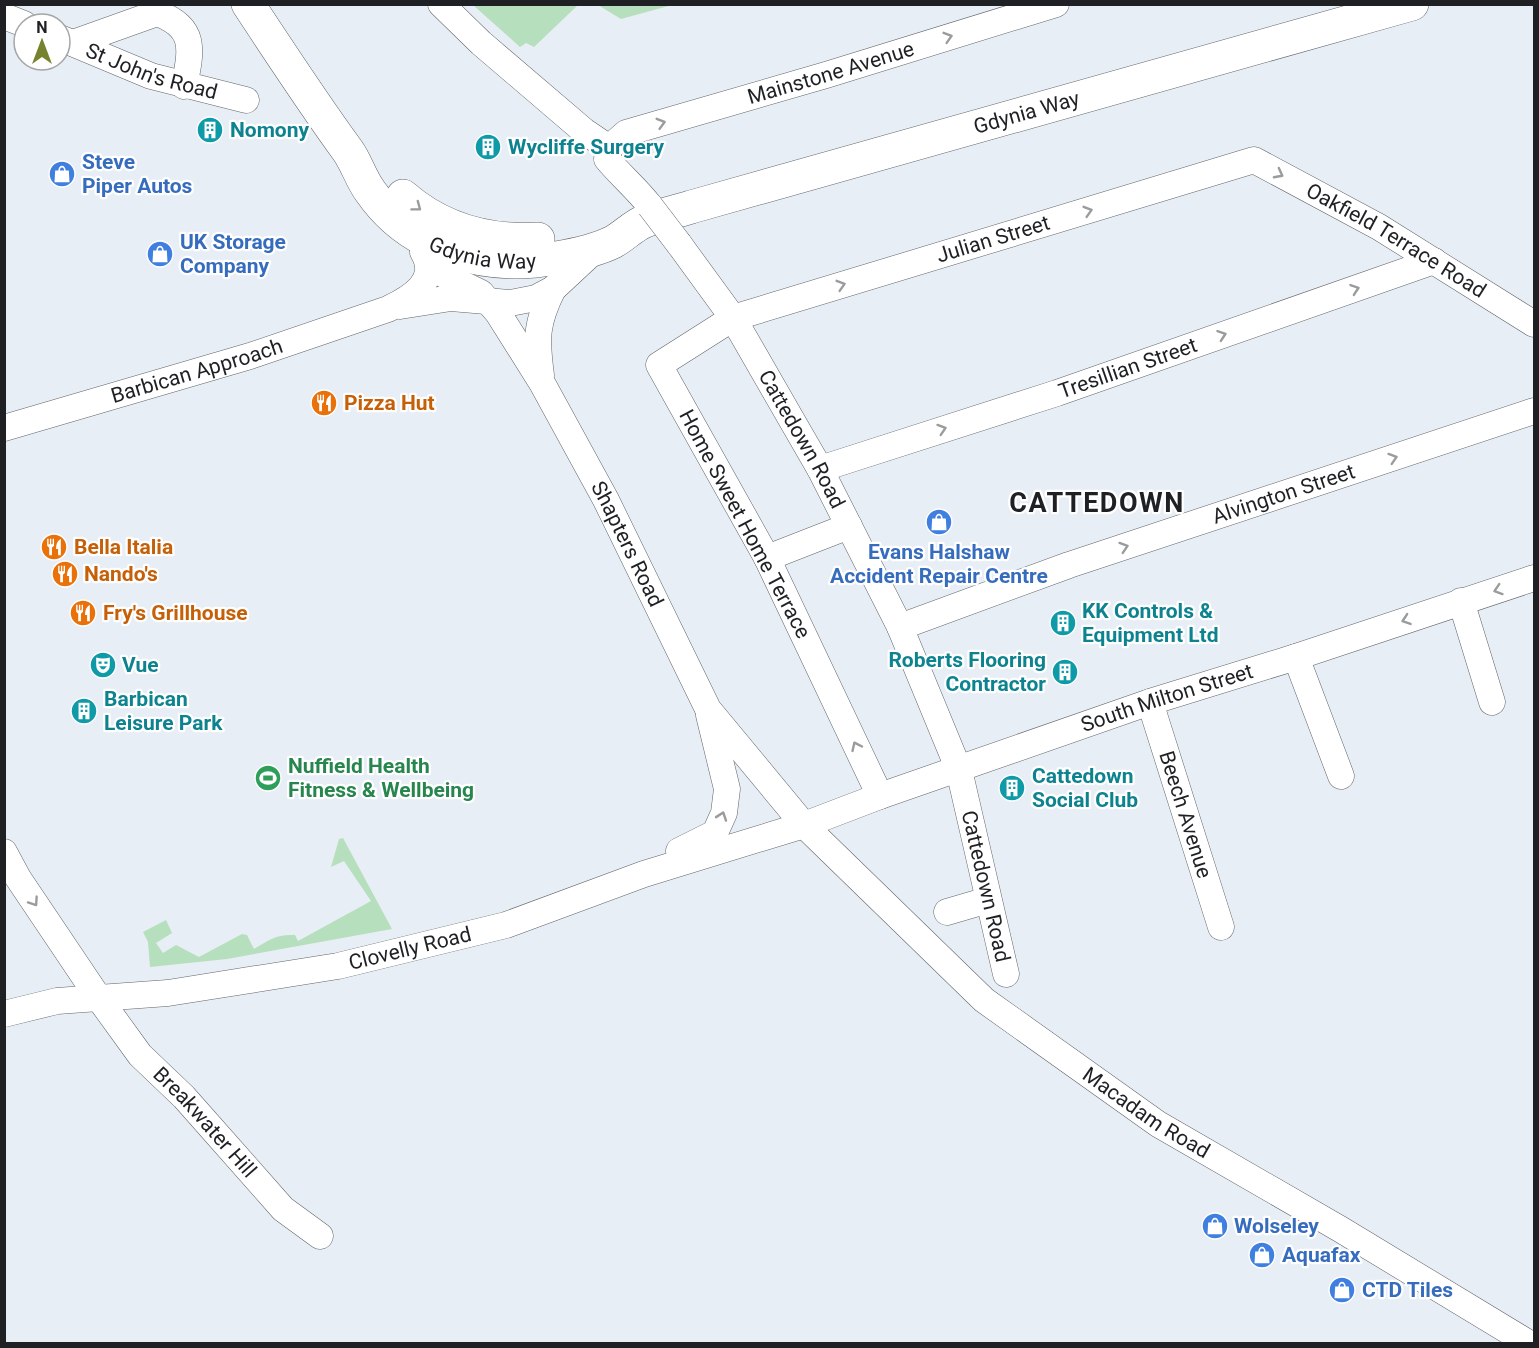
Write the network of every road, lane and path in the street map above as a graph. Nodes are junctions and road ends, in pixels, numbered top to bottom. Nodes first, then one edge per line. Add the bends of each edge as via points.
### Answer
1 (248, 4) edge
2 (441, 4) edge
3 (1056, 4) edge
4 (1412, 4) edge
5 (72, 39) edge
6 (72, 43) edge
7 (184, 86) junction
8 (246, 100) dead end
9 (609, 148) junction
10 (354, 159) junction
11 (1254, 160) joint
12 (643, 222) junction
13 (411, 231) junction
14 (598, 246) junction
15 (1434, 261) junction
16 (429, 264) junction
17 (553, 289) junction
18 (489, 303) junction
19 (388, 309) junction
20 (733, 318) junction
21 (1534, 324) edge
22 (542, 383) junction
23 (1534, 411) edge
24 (4, 429) edge
25 (820, 469) junction
26 (849, 526) junction
27 (767, 558) junction
28 (1534, 578) edge
29 (1461, 601) junction
30 (900, 627) junction
31 (1296, 657) junction
32 (1150, 702) junction
33 (1492, 702) dead end
34 (708, 708) junction
35 (958, 770) junction
36 (1341, 776) dead end
37 (880, 796) junction
38 (804, 825) junction
39 (4, 852) edge
40 (644, 874) junction
41 (988, 900) junction
42 (947, 912) dead end
43 (1221, 927) dead end
44 (1006, 974) dead end
45 (98, 997) junction
46 (4, 1014) edge
47 (320, 1236) dead end
48 (1530, 1344) edge

1 - 10 main road, Gdynia Way
2 - 9 street via 480,42
9 -> 3 street, Mainstone Avenue via 626,133
4 - 12 main road, Gdynia Way
5 - 7 street via 157,13 165,15 186,31 189,50
6 - 7 street, St John's Road
7 - 8 street, St John's Road
9 - 20 street, Cattedown Road, bridge via 607,159 636,188
10 -> 12 main road, Gdynia Way via 386,177 417,208 436,220 484,237 540,238 611,220
10 - 13 main road, Gdynia Way via 368,190
11 -> 15 street, Oakfield Terrace Road via 1380,227
20 -> 11 street, Julian Street
12 - 14 main road, Gdynia Way via 612,242
13 - 14 main road, Gdynia Way via 453,253 494,262 538,261
13 - 16 street
14 - 17 street, Barbican Approach
15 - 21 street, Oakfield Terrace Road
25 -> 15 street, Tresillian Street via 1056,393
16 - 18 street, Shapters Road via 475,290
16 - 19 street, Barbican Approach via 427,276 415,294
17 - 18 street, Barbican Approach via 521,302
17 - 22 street, Shapters Road via 539,322 537,345
18 - 19 street, Barbican Approach via 451,298
18 - 22 street, Shapters Road
19 - 24 street, Barbican Approach via 250,356
20 - 25 street, Cattedown Road
20 - 27 street, Home Sweet Home Terrace via 659,365
22 - 34 street, Shapters Road via 606,500
30 -> 23 street, Alvington Street via 1069,565
25 - 26 street, Cattedown Road
26 - 27 street
26 - 30 street, Cattedown Road
37 -> 27 street, Home Sweet Home Terrace
28 -> 29 street, South Milton Street
29 -> 31 street, South Milton Street
29 - 33 street
30 - 35 street, Cattedown Road
31 - 32 street, South Milton Street
31 - 36 street
32 - 35 street, South Milton Street
32 - 43 street, Beech Avenue
34 - 38 street, Shapters Road
40 -> 34 street, Shapters Road via 689,844 715,833 724,813 727,789
35 - 37 street, South Milton Street
35 - 41 street, Cattedown Road
37 - 38 street, South Milton Street
38 - 40 street, Clovelly Road
38 - 48 street, Macadam Road via 984,1000 1158,1124
39 -> 45 street, Breakwater Hill
40 - 45 street, Clovelly Road via 506,925 338,966 168,993
41 - 42 street
41 - 44 street, Cattedown Road
45 - 46 street, Clovelly Road via 57,1001
45 - 47 street, Breakwater Hill via 140,1055 184,1097 283,1209

